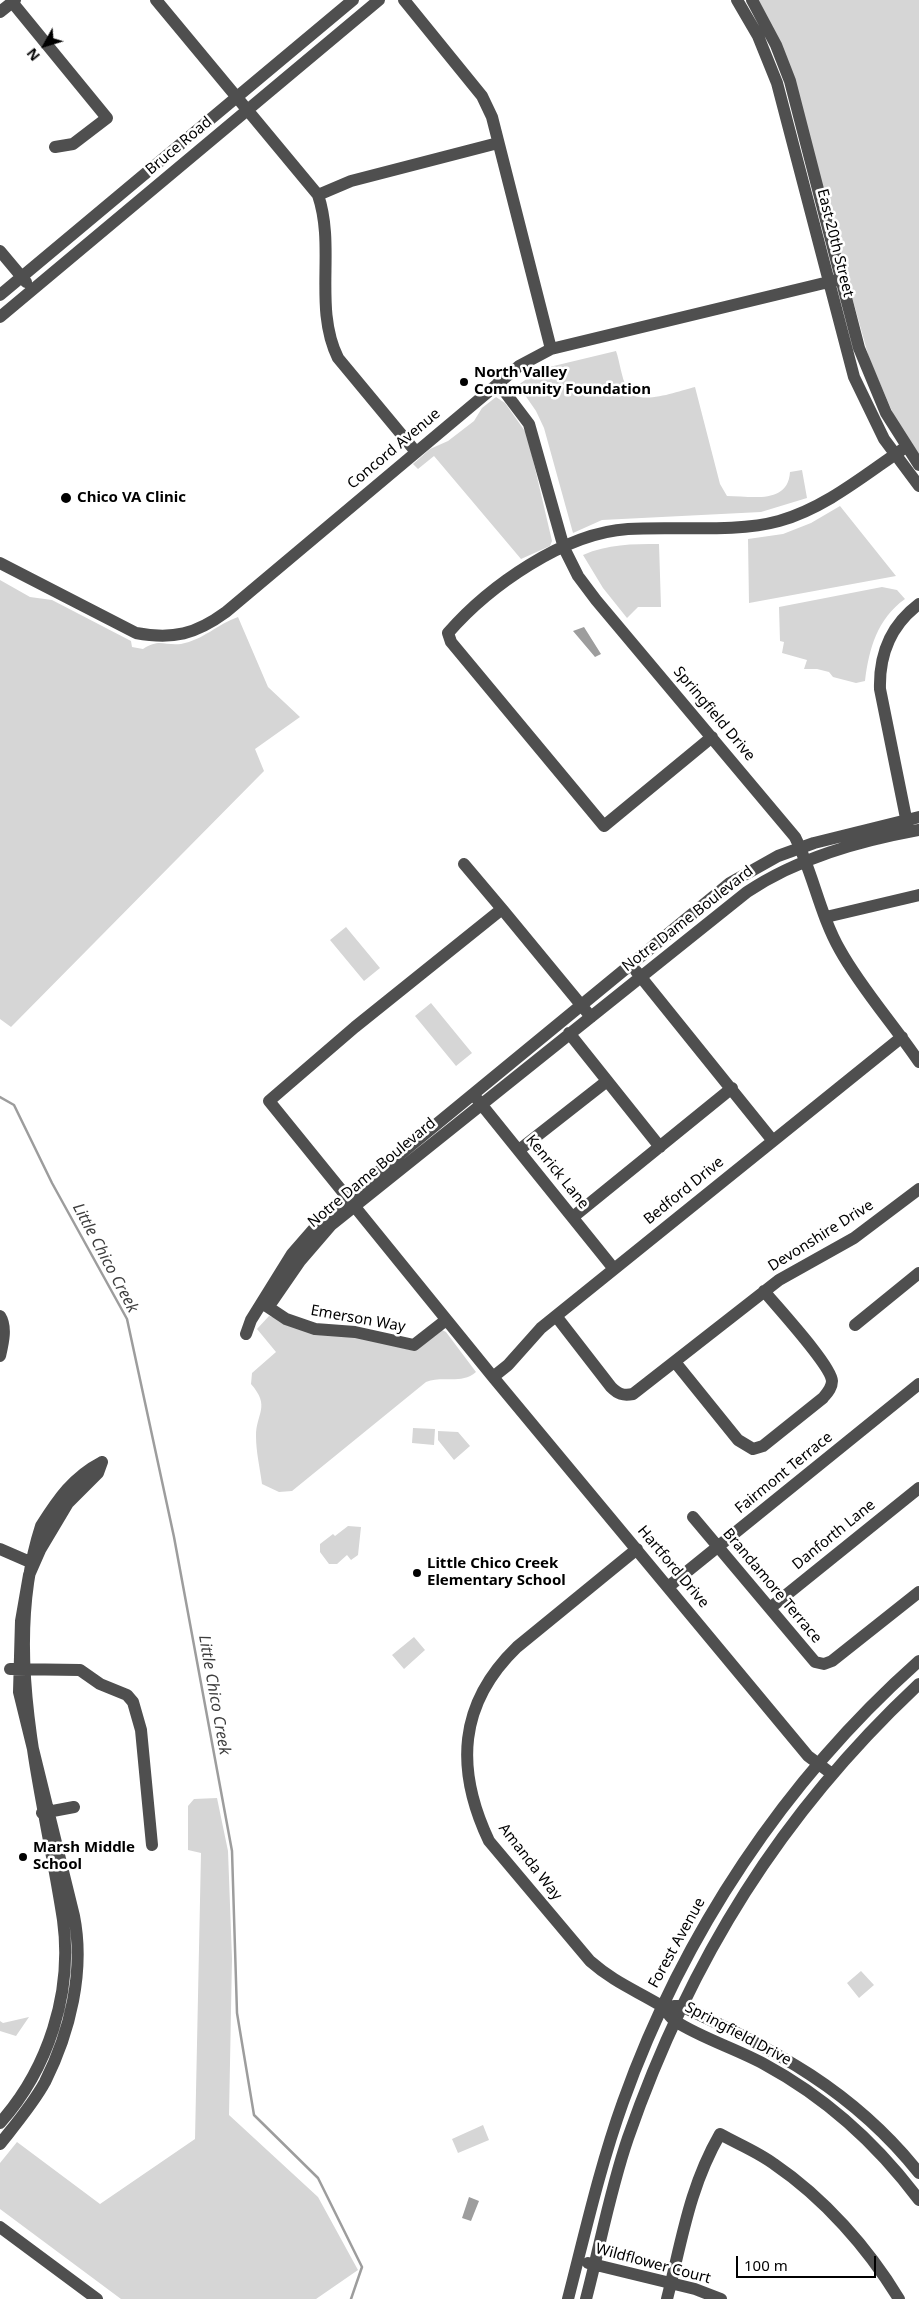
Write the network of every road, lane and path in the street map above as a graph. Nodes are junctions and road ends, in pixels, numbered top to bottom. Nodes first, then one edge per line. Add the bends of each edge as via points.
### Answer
1 (156, 0) edge
2 (353, 0) edge
3 (378, 0) edge
4 (404, 0) edge
5 (737, 0) edge
6 (752, 0) edge
7 (14, 1) edge
8 (0, 12) edge
9 (237, 98) junction
10 (247, 110) junction
11 (498, 143) junction
12 (55, 147) dead end
13 (318, 196) junction
14 (0, 251) edge
15 (22, 277) junction
16 (835, 281) junction
17 (32, 290) junction
18 (0, 295) edge
19 (0, 317) edge
20 (551, 349) junction
21 (498, 383) junction
22 (906, 447) junction
23 (416, 452) junction
24 (894, 455) junction
25 (919, 465) edge
26 (919, 486) edge
27 (564, 548) junction
28 (0, 563) edge
29 (919, 604) edge
30 (712, 737) junction
31 (913, 818) edge
32 (914, 831) edge
33 (800, 848) junction
34 (806, 860) junction
35 (464, 864) dead end
36 (919, 895) edge
37 (502, 909) junction
38 (826, 917) junction
39 (632, 965) junction
40 (641, 976) junction
41 (582, 1006) junction
42 (591, 1017) junction
43 (569, 1033) junction
44 (902, 1037) junction
45 (919, 1062) edge
46 (607, 1081) junction
47 (732, 1088) junction
48 (478, 1099) junction
49 (773, 1140) junction
50 (660, 1147) junction
51 (519, 1150) junction
52 (919, 1188) edge
53 (351, 1202) junction
54 (573, 1218) junction
55 (614, 1269) junction
56 (919, 1274) edge
57 (764, 1291) junction
58 (265, 1306) joint
59 (0, 1316) edge
60 (556, 1316) junction
61 (446, 1320) junction
62 (855, 1324) dead end
63 (0, 1356) edge
64 (675, 1362) junction
65 (493, 1377) junction
66 (919, 1384) edge
67 (919, 1488) edge
68 (693, 1517) dead end
69 (718, 1547) junction
70 (0, 1549) edge
71 (637, 1549) junction
72 (29, 1562) junction
73 (668, 1587) junction
74 (919, 1592) edge
75 (770, 1608) junction
76 (9, 1613) dead end
77 (7, 1653) dead end
78 (919, 1661) edge
79 (13, 1669) junction
80 (919, 1684) edge
81 (818, 1764) junction
82 (832, 1774) junction
83 (74, 1807) dead end
84 (45, 1813) junction
85 (152, 1845) dead end
86 (662, 2006) junction
87 (682, 2006) junction
88 (674, 2020) junction
89 (0, 2123) edge
90 (0, 2144) edge
91 (919, 2173) edge
92 (919, 2200) edge
93 (0, 2227) edge
94 (578, 2261) junction
95 (595, 2264) junction
96 (671, 2283) junction
97 (97, 2299) edge
98 (568, 2299) edge
99 (586, 2299) edge
100 (667, 2299) edge
101 (720, 2299) edge
102 (899, 2299) edge

1 - 9 street
2 - 9 street, Bruce Road
3 - 10 street, Bruce Road
4 - 11 street via 482,96 492,117
5 - 16 street, East 20th Street via 761,42 778,83
6 - 16 street, East 20th Street via 776,45 790,81
7 - 8 street
7 - 12 street via 108,118 73,144
9 - 10 street
9 - 15 street, Bruce Road
10 - 13 street
10 - 17 street, Bruce Road
11 - 13 street via 351,181
11 - 20 street
13 - 23 street via 325,224 326,324 330,343 338,358
14 - 15 street
15 - 17 street
15 - 18 street, Bruce Road
16 - 20 street, Concord Avenue
16 - 22 street, East 20th Street via 869,376
16 - 24 street, East 20th Street via 854,377 870,415
17 - 19 street, Bruce Road
20 - 21 street, Concord Avenue via 519,366
21 - 23 street, Concord Avenue
21 - 27 street, Springfield Drive via 531,430
22 - 24 street
22 - 25 street, East 20th Street
23 - 28 street, Concord Avenue via 226,612 208,625 187,633 159,637 136,633
24 - 26 street, East 20th Street
24 - 27 street via 826,500 782,520 754,526 617,530
27 - 30 street, Springfield Drive via 578,576 596,600
27 - 30 street via 520,571 461,618 448,632 451,642 604,826
29 - 31 street via 894,628 882,656 880,674 880,689
30 - 33 street, Springfield Drive via 784,822
31 - 32 street
31 - 33 street, Notre Dame Boulevard
32 - 34 street, Notre Dame Boulevard
33 - 34 street, Springfield Drive
33 - 39 street, Notre Dame Boulevard via 778,856 730,883
34 - 38 street, Springfield Drive
34 - 40 street, Notre Dame Boulevard via 747,892
35 - 37 street
36 - 38 street
37 - 41 street
37 - 53 street, Hartford Drive via 268,1101
38 - 44 street, Springfield Drive via 840,951
39 - 40 street
39 - 41 street, Notre Dame Boulevard
40 - 42 street, Notre Dame Boulevard
40 - 47 street
41 - 42 street
41 - 48 street, Notre Dame Boulevard
42 - 43 street, Notre Dame Boulevard
43 - 46 street
43 - 48 street, Notre Dame Boulevard
44 - 45 street, Springfield Drive
44 - 49 street, Bedford Drive
46 - 50 street
46 - 51 street
47 - 49 street
47 - 50 street
48 - 51 street, Kenrick Lane
48 - 53 street, Notre Dame Boulevard
49 - 55 street, Bedford Drive
50 - 54 street
51 - 54 street, Kenrick Lane
52 - 57 street, Devonshire Drive via 854,1238
53 - 58 street, Notre Dame Boulevard
53 - 61 street, Hartford Drive
54 - 55 street, Kenrick Lane
55 - 60 street, Bedford Drive
56 - 62 street
57 - 64 street, Devonshire Drive
57 - 64 street, Devonshire Drive via 823,1364 832,1381 823,1398 763,1446 753,1449 738,1440
58 - 61 street, Emerson Way via 286,1319 315,1329 355,1332 414,1345
59 - 63 street via 4,1339
60 - 64 street via 617,1393 633,1394
60 - 65 street, Bedford Drive
61 - 65 street, Hartford Drive
65 - 71 street, Hartford Drive
66 - 69 street, Fairmont Terrace
67 - 75 street, Danforth Lane
68 - 69 street, Brandamore Terrace
69 - 73 street, Fairmont Terrace
69 - 75 street, Brandamore Terrace
70 - 72 street
71 - 73 street, Hartford Drive
71 - 86 street, Amanda Way via 499,1664 472,1712 466,1752 467,1776 477,1814 489,1840 520,1879 590,1961 609,1977
72 - 72 street via 68,1503 98,1473 102,1462 84,1472 64,1491 32,1539
72 - 76 street
72 - 79 street
73 - 81 street, Hartford Drive
74 - 75 street, Brandamore Terrace via 824,1664 815,1662
77 - 79 street
78 - 81 street, Forest Avenue
79 - 84 street via 13,1719
79 - 85 street via 80,1670 100,1684 127,1695 133,1702 141,1730
80 - 82 street
81 - 82 street, Hartford Drive
81 - 86 street, Forest Avenue via 734,1875
82 - 87 street via 776,1844 749,1884
83 - 84 street
84 - 89 street via 63,1921 65,1960 62,1998 43,2055 24,2092
84 - 90 street via 78,1933 78,1970 71,2012 44,2083
86 - 87 street, Springfield Drive
86 - 88 street, Springfield Drive
86 - 94 street, Forest Avenue via 623,2102
87 - 88 street
87 - 91 street, Springfield Drive via 777,2053 824,2082 881,2130
88 - 92 street, Springfield Drive via 764,2064 803,2088 869,2142
88 - 95 street via 628,2140
93 - 97 street
94 - 95 street, Wildflower Court
94 - 98 street, Forest Avenue
95 - 96 street, Wildflower Court
95 - 99 street
96 - 100 street
96 - 101 street, Wildflower Court
96 - 102 street via 694,2188 720,2134 774,2163 819,2200 858,2242

